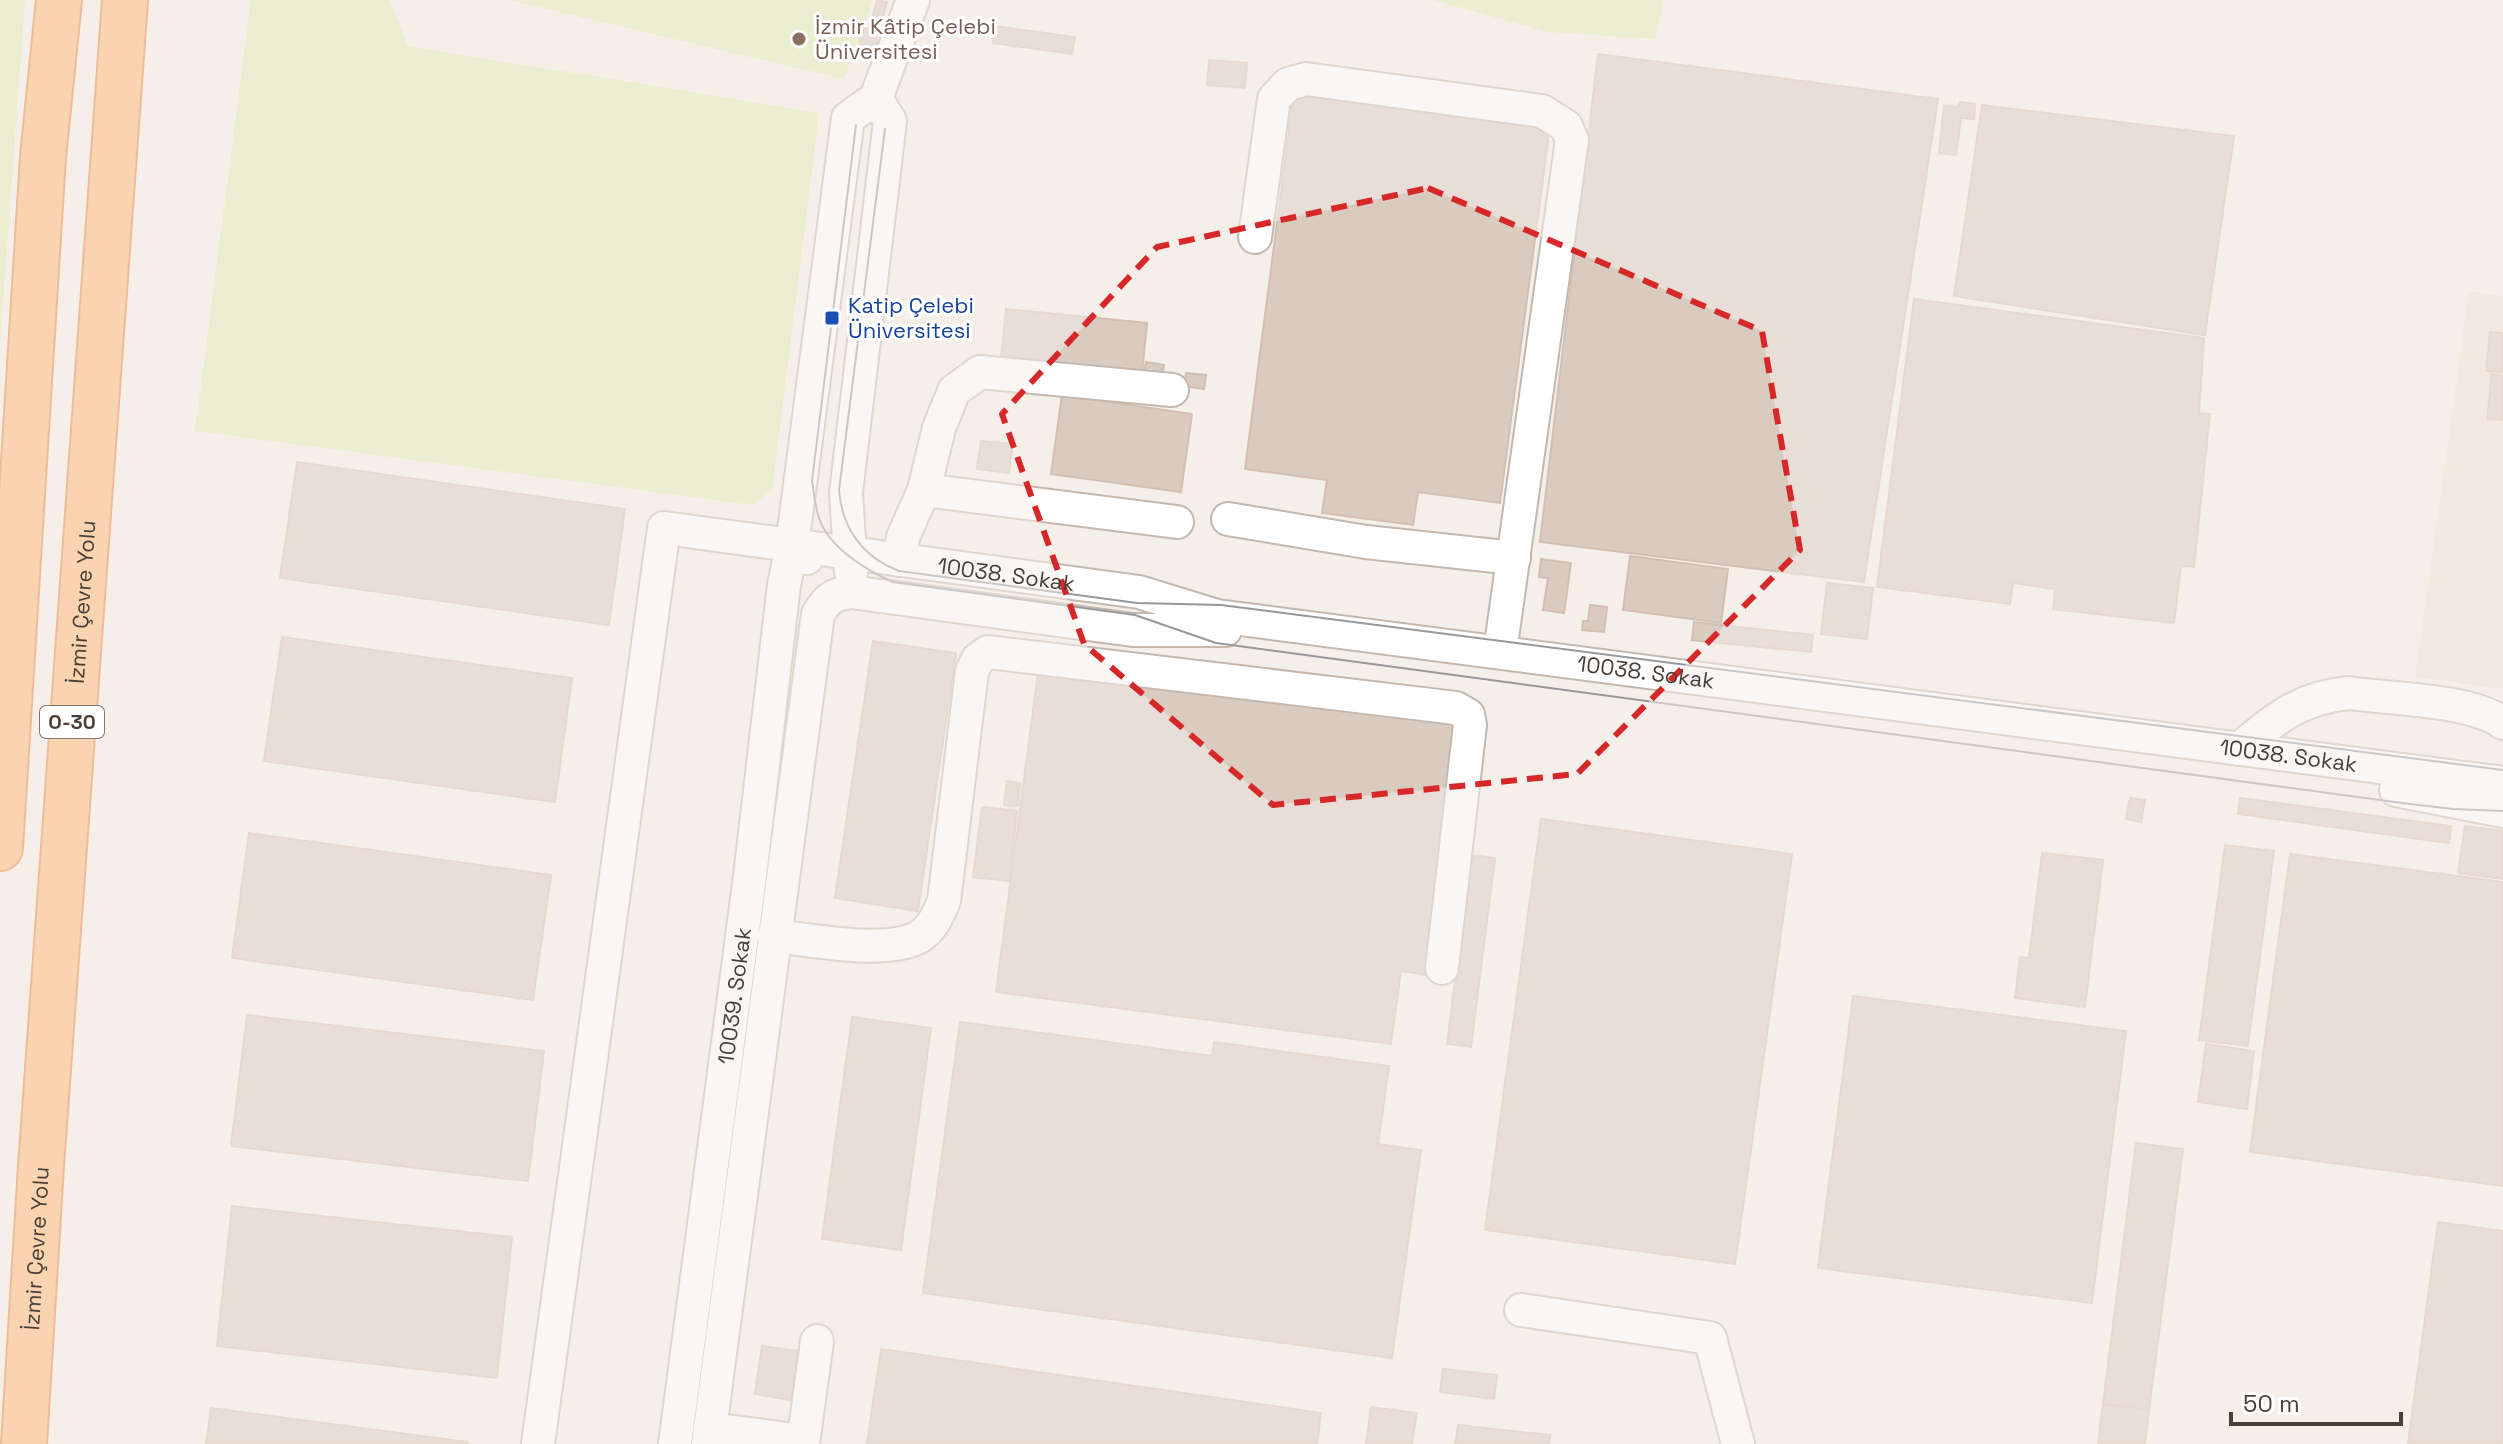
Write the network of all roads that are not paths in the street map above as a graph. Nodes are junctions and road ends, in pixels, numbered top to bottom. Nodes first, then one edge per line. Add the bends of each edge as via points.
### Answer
1 (59, 0) edge
2 (125, 0) edge
3 (913, 0) edge
4 (876, 98) junction
5 (1255, 237) dead end
6 (1172, 390) dead end
7 (924, 490) junction
8 (1228, 519) dead end
9 (1177, 522) dead end
10 (792, 546) junction
11 (851, 554) junction
12 (1514, 558) junction
13 (899, 560) junction
14 (851, 592) junction
15 (1500, 652) junction
16 (2503, 723) edge
17 (2239, 749) junction
18 (2503, 783) edge
19 (2503, 811) edge
20 (0, 848) edge
21 (774, 936) junction
22 (1442, 968) dead end
23 (1521, 1310) dead end
24 (817, 1341) dead end
25 (709, 1437) edge
26 (803, 1442) edge
27 (24, 1444) edge
28 (538, 1444) edge
29 (675, 1444) edge
30 (1738, 1444) edge

1 - 20 highway, O-30 via 43,157
2 - 27 highway, İzmir Çevre Yolu / O-30
3 - 4 street
4 - 10 street, 10039. Sokak via 848,118
4 - 11 street via 890,121 846,493
5 - 12 street via 1274,99 1288,84 1306,79 1542,111 1566,126 1572,140
6 - 7 street via 980,372 954,391
7 - 9 street
7 - 13 street
8 - 12 street via 1366,542
10 - 11 street, 10038. Sokak
10 - 14 street
10 - 28 street, 10038. Sokak via 664,528
10 - 29 street, 10039. Sokak
11 - 13 street, 10038. Sokak
11 - 14 street
12 - 15 street
13 - 15 street, 10038. Sokak via 1139,592 1217,616
14 - 19 street, 10038. Sokak via 1133,630 1230,630 2422,793
14 - 21 street, 10039. Sokak via 827,599 818,614
15 - 17 street, 10038. Sokak
16 - 17 street via 2466,708 2348,693 2292,708
17 - 18 street, 10038. Sokak
21 - 22 street via 877,946 918,937 935,922 944,901 972,671 988,652 1456,708 1468,715
21 - 25 street, 10039. Sokak
23 - 30 street via 1710,1338
24 - 26 street
25 - 26 street

